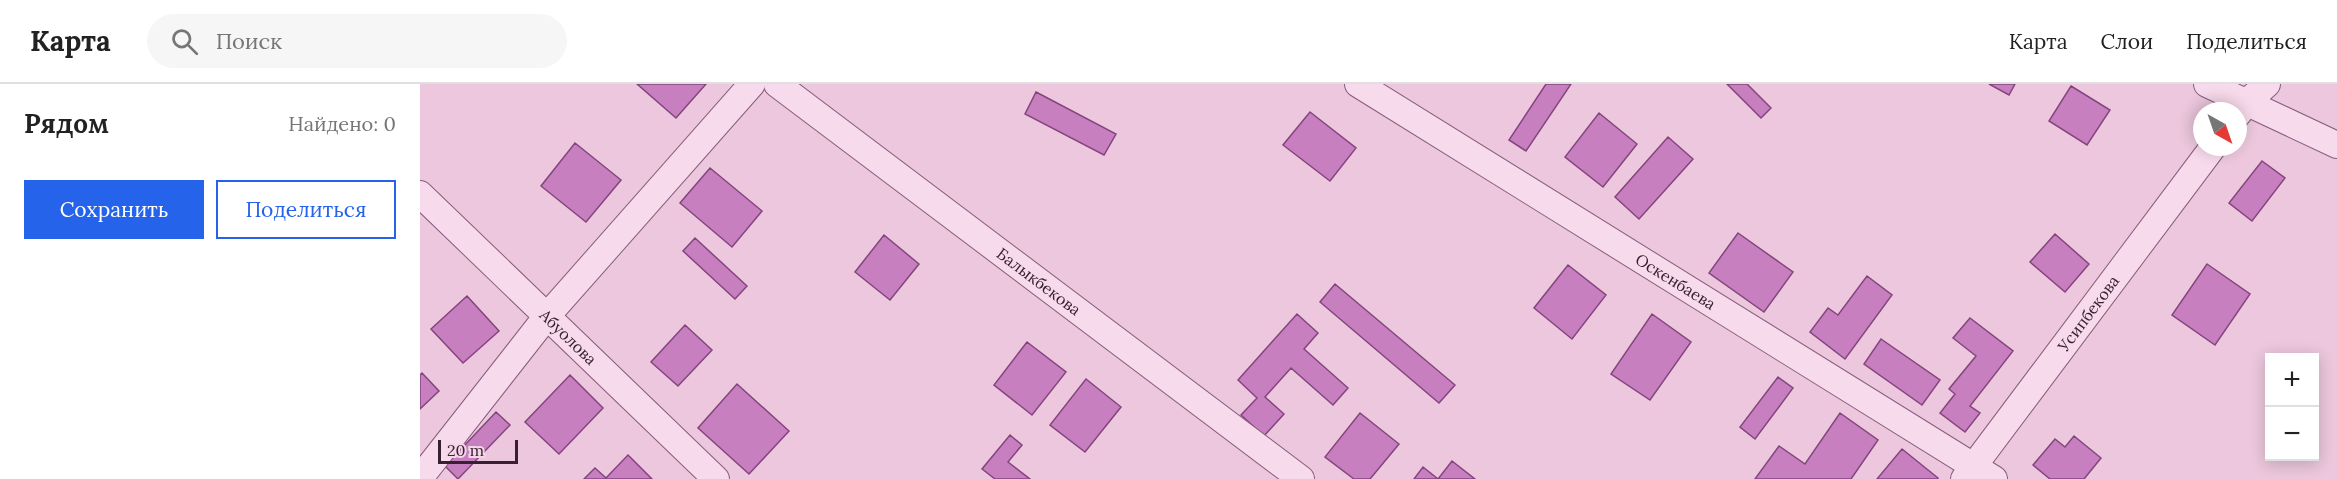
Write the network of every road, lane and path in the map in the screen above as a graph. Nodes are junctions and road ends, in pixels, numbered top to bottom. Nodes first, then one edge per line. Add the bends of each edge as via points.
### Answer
1 (752, 84) edge
2 (777, 84) edge
3 (1358, 84) edge
4 (2207, 84) edge
5 (2267, 84) edge
6 (2233, 102) edge
7 (2247, 103) edge
8 (2247, 110) edge
9 (2337, 145) edge
10 (2207, 156) edge
11 (420, 194) edge
12 (547, 316) junction
13 (1977, 475) edge
14 (420, 478) edge
15 (716, 479) edge
16 (1301, 479) edge

1 - 12 street
2 - 16 street, Балыкбекова
3 - 13 street, Оскенбаева
4 - 6 street
5 - 7 street
8 - 9 street
10 - 13 street, Усипбекова
11 - 12 street, Абуолова
12 - 14 street
12 - 15 street, Абуолова

